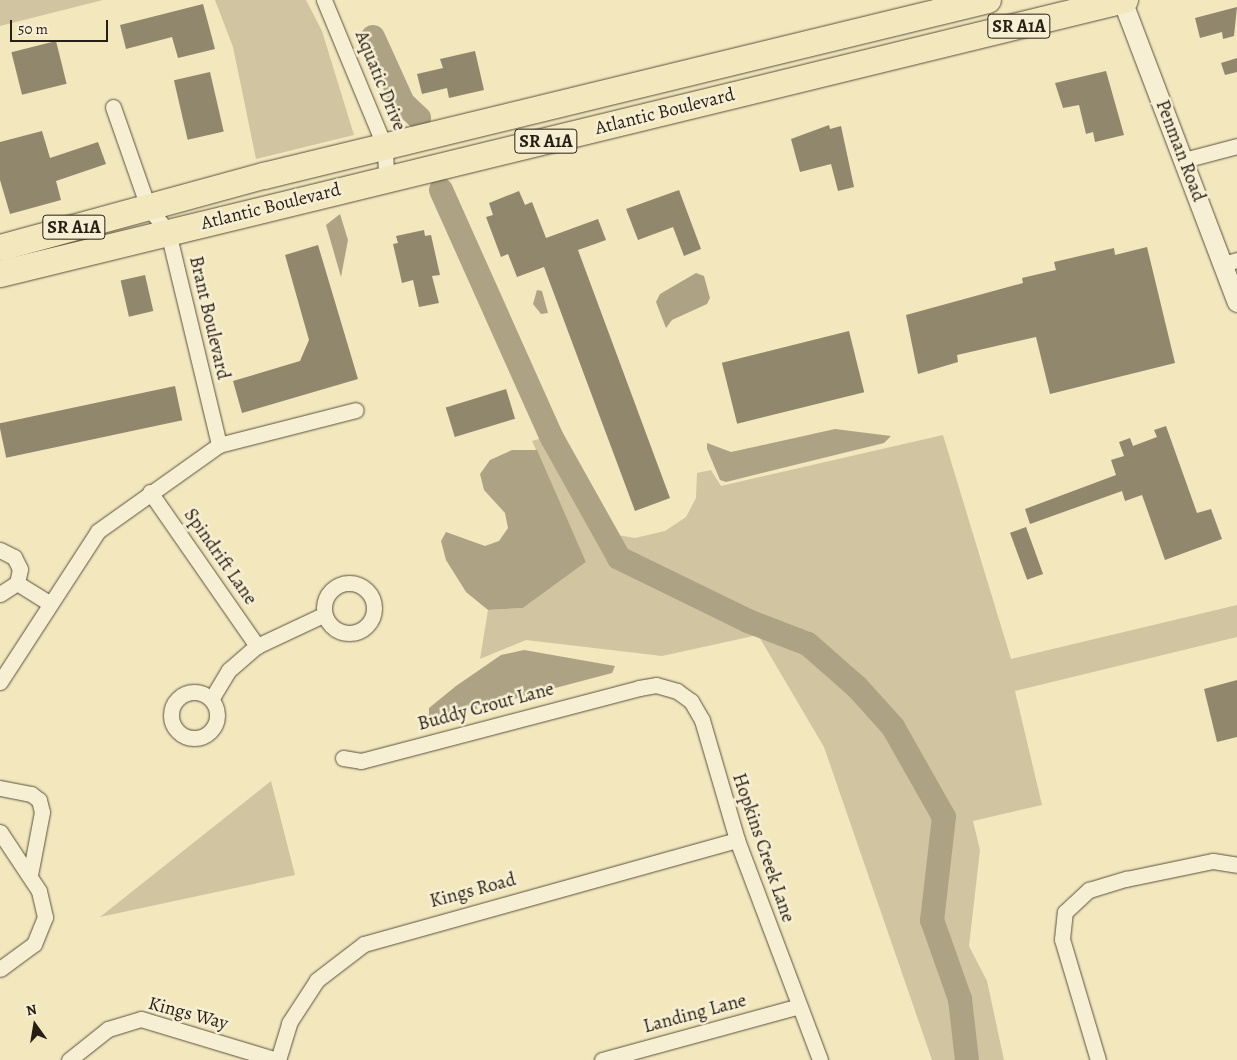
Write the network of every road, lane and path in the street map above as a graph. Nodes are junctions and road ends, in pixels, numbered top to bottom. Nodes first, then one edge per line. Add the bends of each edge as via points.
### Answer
1 (324, 0) edge
2 (988, 0) edge
3 (1123, 0) edge
4 (113, 107) dead end
5 (1237, 146) edge
6 (385, 147) junction
7 (1184, 160) junction
8 (386, 179) junction
9 (148, 207) junction
10 (168, 232) junction
11 (0, 248) edge
12 (1230, 262) edge
13 (0, 274) edge
14 (1237, 302) edge
15 (356, 410) dead end
16 (219, 444) junction
17 (150, 492) junction
18 (0, 550) edge
19 (17, 583) junction
20 (0, 594) edge
21 (50, 604) junction
22 (323, 615) dead end
23 (257, 646) junction
24 (0, 682) edge
25 (640, 688) joint
26 (212, 698) dead end
27 (343, 758) dead end
28 (0, 788) edge
29 (0, 832) edge
30 (737, 840) junction
31 (1237, 864) edge
32 (30, 875) junction
33 (0, 969) edge
34 (800, 1006) junction
35 (69, 1060) edge
36 (278, 1060) edge
37 (602, 1060) edge
38 (820, 1060) edge
39 (1098, 1060) edge

1 - 6 street, Aquatic Drive
2 - 6 highway, Atlantic Boulevard / SR A1A
3 - 7 street, Penman Road
3 - 8 highway, Atlantic Boulevard / SR A1A
4 - 9 street, Brant Boulevard
5 - 7 street
6 - 8 street, Aquatic Drive
6 - 9 highway, Atlantic Boulevard / SR A1A
7 - 12 street, Penman Road
8 - 10 highway, Atlantic Boulevard / SR A1A
9 - 10 street, Brant Boulevard
9 - 11 highway, Atlantic Boulevard / SR A1A
10 - 13 highway, Atlantic Boulevard / SR A1A
10 - 16 street, Brant Boulevard
12 - 14 street, Penman Road
15 - 16 street
16 - 17 street
17 - 21 street via 88,542
17 - 23 street, Spindrift Lane
18 - 19 street via 14,557 20,569
19 - 20 street
19 - 21 street
21 - 24 street
22 - 23 street
23 - 26 street via 229,670
25 - 27 street, Buddy Crout Lane via 361,761
25 - 30 street, Hopkins Creek Lane via 656,685 691,701 702,720
28 - 32 street via 31,794 39,800 42,812
29 - 32 street
30 - 34 street, Hopkins Creek Lane
30 - 36 street, Kings Road via 364,944 317,980 289,1024
31 - 39 street via 1213,861 1126,879 1089,890 1065,912 1062,939
32 - 33 street via 45,909 40,934
34 - 37 street, Landing Lane
34 - 38 street, Hopkins Creek Lane
35 - 36 street, Kings Way via 108,1029 141,1019

